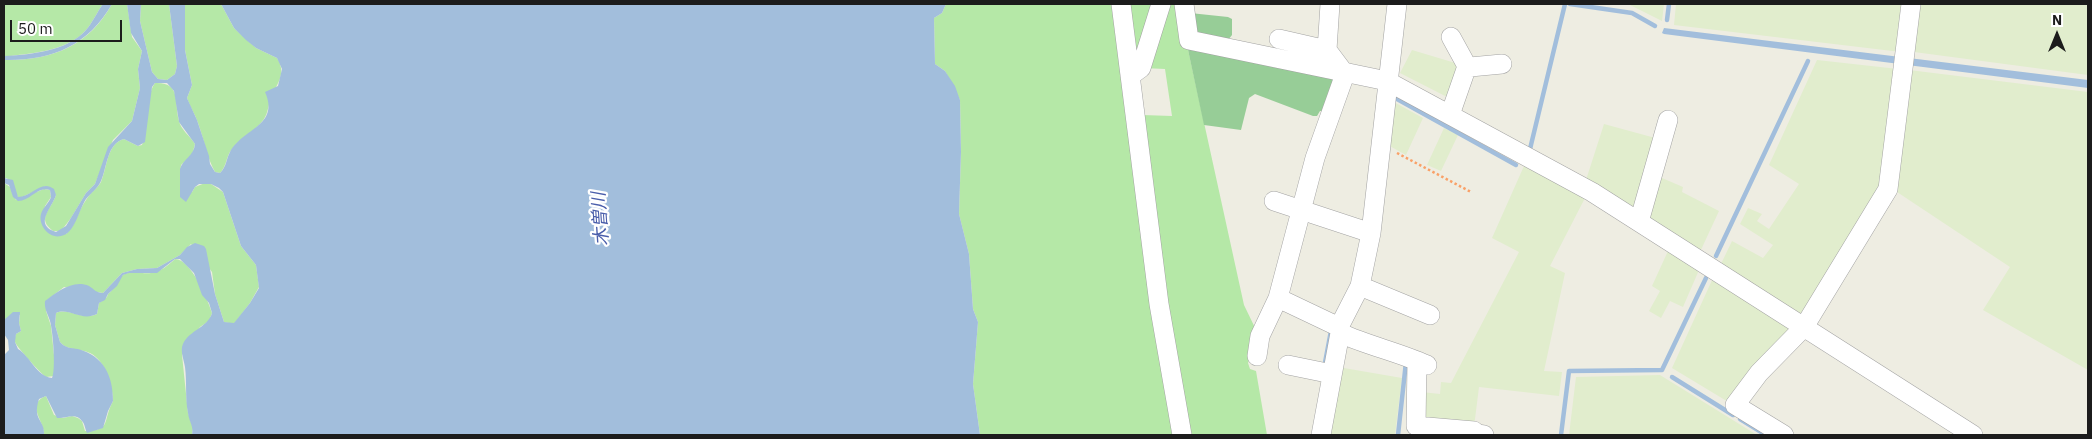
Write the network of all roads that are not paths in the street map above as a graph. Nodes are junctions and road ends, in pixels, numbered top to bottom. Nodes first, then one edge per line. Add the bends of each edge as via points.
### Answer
1 (1121, 4) edge
2 (1161, 4) edge
3 (1184, 4) edge
4 (1330, 4) edge
5 (1397, 4) edge
6 (1911, 4) edge
7 (1451, 37) dead end
8 (1279, 40) dead end
9 (1327, 50) junction
10 (1502, 64) dead end
11 (1468, 68) junction
12 (1346, 74) junction
13 (1130, 76) junction
14 (1387, 81) junction
15 (1450, 115) junction
16 (1668, 120) dead end
17 (1274, 201) dead end
18 (1301, 209) junction
19 (1639, 222) junction
20 (1370, 233) junction
21 (1360, 286) junction
22 (1278, 298) junction
23 (1430, 315) dead end
24 (1804, 327) junction
25 (1339, 330) junction
26 (1257, 356) dead end
27 (1288, 365) dead end
28 (1332, 374) junction
29 (1182, 435) edge
30 (1321, 435) edge
31 (1484, 435) edge
32 (1784, 435) edge
33 (1973, 435) edge

1 - 13 street
2 - 13 street via 1141,68
3 - 12 street via 1189,40
4 - 9 street
5 - 14 street
6 - 24 street via 1888,189
7 - 11 street
8 - 9 street
9 - 12 street
10 - 11 street
11 - 15 street
12 - 14 street
12 - 18 street via 1315,158
13 - 29 street via 1159,304
14 - 15 street
14 - 20 street
15 - 19 street via 1592,192
16 - 19 street
17 - 18 street
18 - 20 street
18 - 22 street
19 - 24 street
20 - 21 street
21 - 23 street
21 - 25 street
22 - 25 street
22 - 26 street via 1260,336
24 - 32 street via 1759,373 1735,405
24 - 33 street
25 - 28 street
25 - 31 street via 1365,344 1401,353 1422,363 1416,426 1474,431
27 - 28 street
28 - 30 street

